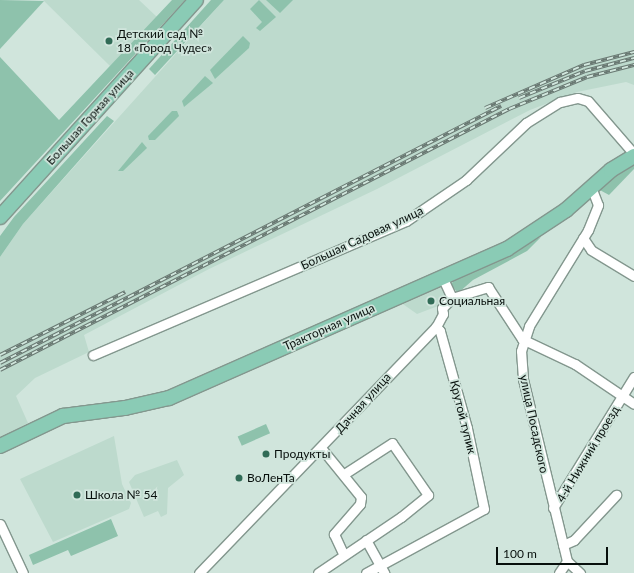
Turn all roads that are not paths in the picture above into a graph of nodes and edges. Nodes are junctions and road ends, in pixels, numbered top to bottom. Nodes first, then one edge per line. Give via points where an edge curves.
1 (196, 0) edge
2 (634, 155) edge
3 (591, 187) junction
4 (0, 217) edge
5 (583, 238) junction
6 (634, 276) edge
7 (442, 277) junction
8 (452, 298) junction
9 (436, 327) junction
10 (522, 339) junction
11 (93, 355) dead end
12 (634, 377) edge
13 (622, 396) junction
14 (634, 404) edge
15 (0, 446) edge
16 (322, 449) junction
17 (344, 474) junction
18 (616, 495) dead end
19 (553, 508) junction
20 (0, 524) edge
21 (366, 540) junction
22 (563, 545) junction
23 (343, 553) junction
24 (567, 561) junction
25 (382, 569) edge
26 (23, 573) edge
27 (199, 573) edge
28 (318, 573) edge
29 (366, 573) edge
30 (559, 573) edge
31 (580, 573) edge

1 - 4 main road, Большая Горная улица
2 - 3 main road, Тракторная улица
2 - 11 street, Большая Садовая улица via 588,101 578,98 560,102 526,123 466,180 406,220
3 - 5 street via 598,205
3 - 7 main road, Тракторная улица via 531,236
5 - 6 street via 591,250
5 - 10 street
7 - 8 street
7 - 15 main road, Тракторная улица via 169,398 125,408 63,416
8 - 9 street, Дачная улица via 442,308 443,314
8 - 10 street via 488,287
9 - 16 street, Дачная улица
9 - 25 street, Крутой тупик via 440,331 467,428 484,509
10 - 13 street via 575,364
10 - 19 street, улица Посадского via 523,378
12 - 13 street, 4-й Нижний проезд
13 - 14 street
13 - 19 street, 4-й Нижний проезд
16 - 17 street
16 - 27 street, Дачная улица
17 - 21 street via 392,443 427,491 427,498
17 - 23 street via 362,501 334,534
18 - 22 street via 574,540
19 - 22 street, улица Посадского
20 - 26 street
21 - 23 street
21 - 25 street
22 - 24 street, улица Посадского
23 - 28 street
24 - 30 street
24 - 31 street
25 - 29 street

